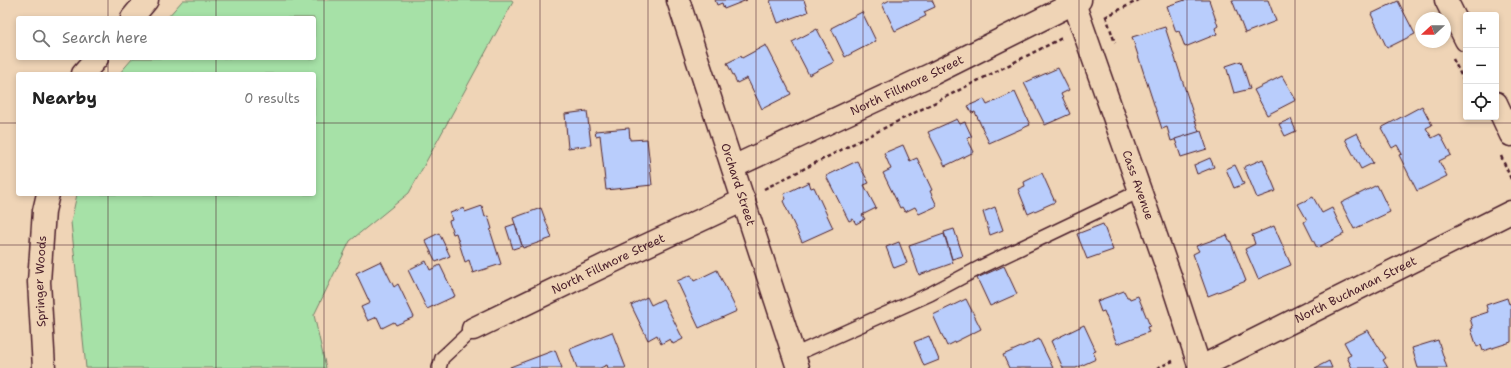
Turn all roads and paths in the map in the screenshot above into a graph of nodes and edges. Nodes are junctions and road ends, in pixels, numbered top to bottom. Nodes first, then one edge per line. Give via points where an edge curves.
1 (147, 0) edge
2 (678, 0) edge
3 (1139, 0) edge
4 (1446, 0) edge
5 (1076, 1) edge
6 (134, 16) edge
7 (1106, 16) junction
8 (1099, 20) dead end
9 (1463, 34) edge
10 (1065, 37) dead end
11 (1116, 46) dead end
12 (1450, 54) dead end
13 (95, 60) edge
14 (85, 72) edge
15 (1465, 84) edge
16 (1499, 109) edge
17 (1511, 135) edge
18 (733, 167) junction
19 (1140, 191) junction
20 (48, 196) edge
21 (766, 196) dead end
22 (744, 200) junction
23 (1511, 212) edge
24 (473, 329) joint
25 (796, 362) edge
26 (1165, 364) dead end
27 (44, 368) edge
28 (439, 368) edge
29 (1157, 368) edge
30 (1199, 368) edge

1 - 6 street
2 - 18 street, Orchard Street
3 - 7 path
4 - 9 street
5 - 18 street, North Fillmore Street via 932,74
5 - 19 street, Cass Avenue
7 - 8 path
7 - 11 path
10 - 21 path via 763,188
12 - 15 path
13 - 14 street
16 - 17 street
18 - 22 street, Orchard Street
19 - 25 lane via 981,267
19 - 30 street, Cass Avenue
20 - 27 street, Springer Woods via 44,211 39,282
22 - 24 street, North Fillmore Street
22 - 25 street, Orchard Street
23 - 30 street, North Buchanan Street
24 - 28 lane via 442,358
26 - 29 path

